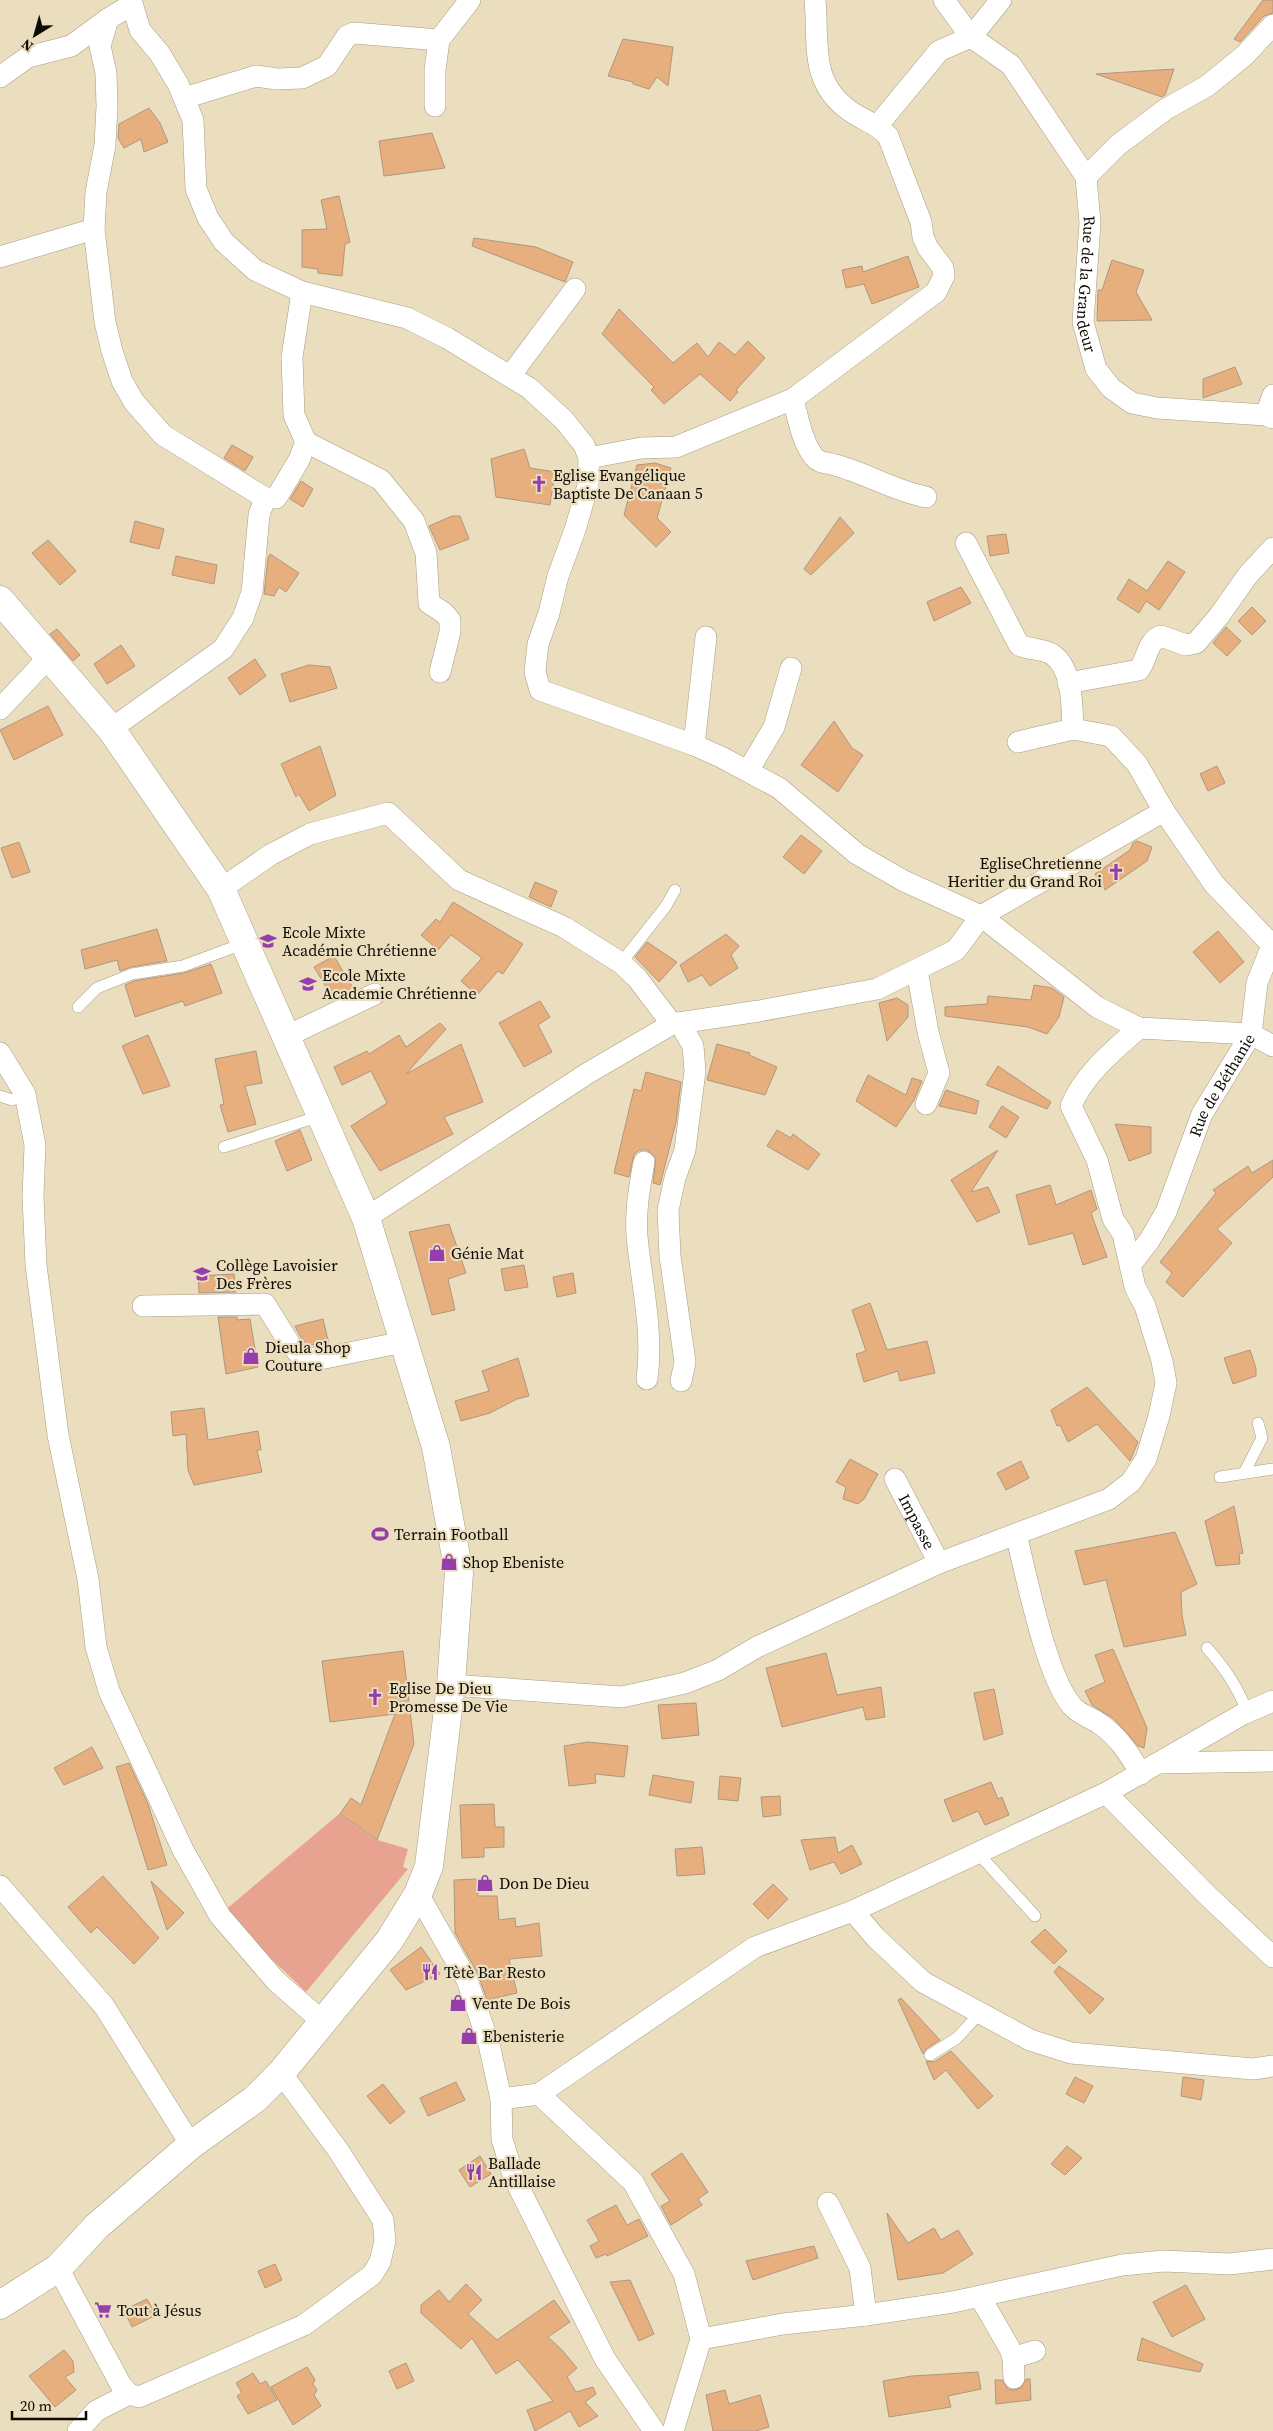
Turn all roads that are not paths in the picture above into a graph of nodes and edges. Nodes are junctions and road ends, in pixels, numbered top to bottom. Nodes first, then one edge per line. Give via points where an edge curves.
1 (470, 0) edge
2 (815, 0) edge
3 (944, 0) edge
4 (1001, 0) edge
5 (131, 3) edge
6 (108, 19) junction
7 (1273, 26) edge
8 (971, 37) junction
9 (439, 40) junction
10 (0, 77) edge
11 (184, 98) junction
12 (435, 106) dead end
13 (878, 125) junction
14 (1086, 177) junction
15 (94, 229) junction
16 (0, 257) edge
17 (575, 290) dead end
18 (302, 292) junction
19 (510, 376) junction
20 (1273, 395) edge
21 (793, 399) junction
22 (1270, 417) edge
23 (306, 442) junction
24 (589, 458) junction
25 (926, 497) dead end
26 (265, 498) junction
27 (966, 543) dead end
28 (1273, 548) edge
29 (0, 600) edge
30 (706, 637) dead end
31 (50, 657) junction
32 (791, 668) dead end
33 (440, 672) dead end
34 (1068, 683) junction
35 (0, 709) edge
36 (111, 729) junction
37 (1073, 729) junction
38 (1018, 742) dead end
39 (694, 745) junction
40 (748, 771) junction
41 (1164, 811) junction
42 (221, 889) junction
43 (675, 890) dead end
44 (981, 916) junction
45 (245, 943) junction
46 (1272, 944) edge
47 (621, 963) junction
48 (917, 970) junction
49 (375, 994) dead end
50 (78, 1007) dead end
51 (676, 1024) junction
52 (1139, 1028) junction
53 (1251, 1034) junction
54 (285, 1037) junction
55 (1273, 1046) edge
56 (0, 1052) edge
57 (26, 1094) junction
58 (0, 1096) edge
59 (926, 1104) dead end
60 (320, 1116) junction
61 (224, 1148) dead end
62 (644, 1162) dead end
63 (366, 1218) junction
64 (1131, 1264) junction
65 (144, 1306) dead end
66 (403, 1342) junction
67 (647, 1379) dead end
68 (681, 1381) dead end
69 (1258, 1423) dead end
70 (1273, 1469) edge
71 (1244, 1473) junction
72 (1220, 1477) dead end
73 (895, 1479) dead end
74 (1016, 1534) junction
75 (940, 1563) junction
76 (1207, 1648) dead end
77 (451, 1685) junction
78 (1273, 1701) edge
79 (1247, 1712) junction
80 (1273, 1761) edge
81 (1159, 1763) junction
82 (1141, 1774) junction
83 (1106, 1793) junction
84 (977, 1852) junction
85 (0, 1886) edge
86 (418, 1894) junction
87 (853, 1911) junction
88 (1035, 1916) dead end
89 (1273, 1957) edge
90 (980, 2013) junction
91 (323, 2022) junction
92 (930, 2055) dead end
93 (1273, 2066) edge
94 (281, 2073) junction
95 (539, 2094) junction
96 (501, 2099) junction
97 (191, 2146) junction
98 (828, 2203) dead end
99 (1273, 2259) edge
100 (58, 2268) junction
101 (980, 2296) junction
102 (0, 2306) edge
103 (866, 2315) junction
104 (701, 2339) junction
105 (1035, 2352) dead end
106 (129, 2394) junction
107 (78, 2431) edge
108 (654, 2431) edge
109 (674, 2431) edge

1 - 9 street
2 - 13 street via 817,59 822,80 834,98 850,112
3 - 8 street, Rue de la Grandeur
4 - 8 street
5 - 6 street
5 - 11 street via 140,30 160,54
6 - 10 street via 71,46 28,57
6 - 15 street via 100,46 106,73 107,106
7 - 14 street via 1245,55 1207,86 1166,109 1125,140
8 - 13 street via 939,51
8 - 14 street, Rue de la Grandeur via 1011,65
9 - 11 street via 354,32 347,36 328,66 302,78 256,76
9 - 12 street
11 - 18 street via 193,120 196,189 208,218 224,242 255,270
13 - 21 street via 888,136 921,222 923,236 943,268 944,276 936,292
14 - 22 street, Rue de la Grandeur via 1090,223 1083,322 1096,369 1111,388 1132,403
15 - 16 street
15 - 26 street via 112,352 122,381 134,402 163,435
17 - 19 street
18 - 19 street via 407,318
18 - 23 street via 292,357 294,415
19 - 24 street via 530,388 564,420 584,445
20 - 22 street
21 - 24 street via 676,447 640,448
21 - 25 street via 806,442 814,457 822,463 835,464 909,494
23 - 26 street via 276,498
23 - 33 street via 381,480 414,521 426,553 429,603 450,620
24 - 39 street via 588,485 538,644 535,672 540,690
26 - 36 street via 259,515 252,592 243,618 223,649
27 - 34 street via 1019,645 1054,656
28 - 34 street via 1196,643 1186,645 1161,636 1150,647 1139,670
29 - 31 street
30 - 39 street
31 - 35 street
31 - 36 street
32 - 40 street via 774,727
34 - 37 street
36 - 42 street
37 - 38 street
37 - 41 street via 1111,736 1137,764
39 - 40 street
40 - 44 street via 779,788 857,854
41 - 44 street
41 - 46 street via 1214,884
42 - 45 street
42 - 47 street via 270,855 310,834 388,813 459,880 564,927
43 - 47 lane
44 - 48 street via 956,950
44 - 52 street via 1097,1007
45 - 50 lane via 182,966 132,974 97,988
45 - 54 street
46 - 53 street, Rue de Béthanie via 1257,982
47 - 51 street
48 - 51 street via 877,989
48 - 59 street via 939,1073
49 - 54 street
51 - 63 street via 588,1072
51 - 68 street via 693,1046 695,1070 685,1150 674,1178 668,1210 670,1256 685,1362
52 - 53 street
52 - 64 street via 1077,1091 1071,1106 1097,1160
53 - 55 street
53 - 64 street, Rue de Béthanie via 1202,1114 1161,1222
54 - 60 street
56 - 57 street
57 - 58 lane via 12,1100
57 - 91 street via 35,1145 36,1265 58,1435 88,1579 96,1648 109,1691 158,1800 220,1916 276,1980
60 - 61 lane
60 - 63 street
62 - 67 street via 636,1212 650,1361
63 - 66 street
64 - 74 street via 1135,1287 1145,1306 1166,1383 1146,1459 1131,1482 1109,1499
65 - 66 street via 265,1304 302,1357 320,1359
66 - 77 street via 436,1447 457,1555 459,1573
69 - 71 lane via 1262,1438
70 - 71 lane
71 - 72 lane
73 - 75 street, Impasse
74 - 75 street
74 - 82 street via 1041,1633 1062,1689 1074,1708 1120,1740
75 - 77 street via 685,1683 622,1697
76 - 79 lane via 1227,1671
77 - 86 street via 429,1866
78 - 79 street
79 - 81 street
80 - 81 street
81 - 82 street
82 - 83 street
83 - 84 street
83 - 89 street
84 - 87 street
84 - 88 lane
85 - 97 street via 104,2006
86 - 91 street via 389,1941
86 - 96 street via 467,1980 489,2044
87 - 90 street via 876,1938 923,1982
87 - 95 street via 755,1947
90 - 92 lane via 957,2038
90 - 93 street via 1030,2040 1071,2053 1253,2069
91 - 94 street
94 - 97 street via 255,2100
94 - 106 street via 338,2150 383,2220 385,2242 380,2262 372,2275 304,2326 138,2397
95 - 96 street
95 - 104 street via 633,2182 684,2274
96 - 108 street via 502,2139 514,2178 606,2359
97 - 100 street via 98,2226
98 - 103 street via 860,2268
99 - 101 street via 1229,2264 1164,2261 1122,2265
100 - 102 street
100 - 106 street via 121,2385
101 - 103 street
101 - 105 street via 1014,2368
103 - 104 street via 782,2324
104 - 109 street
106 - 107 street via 96,2412

